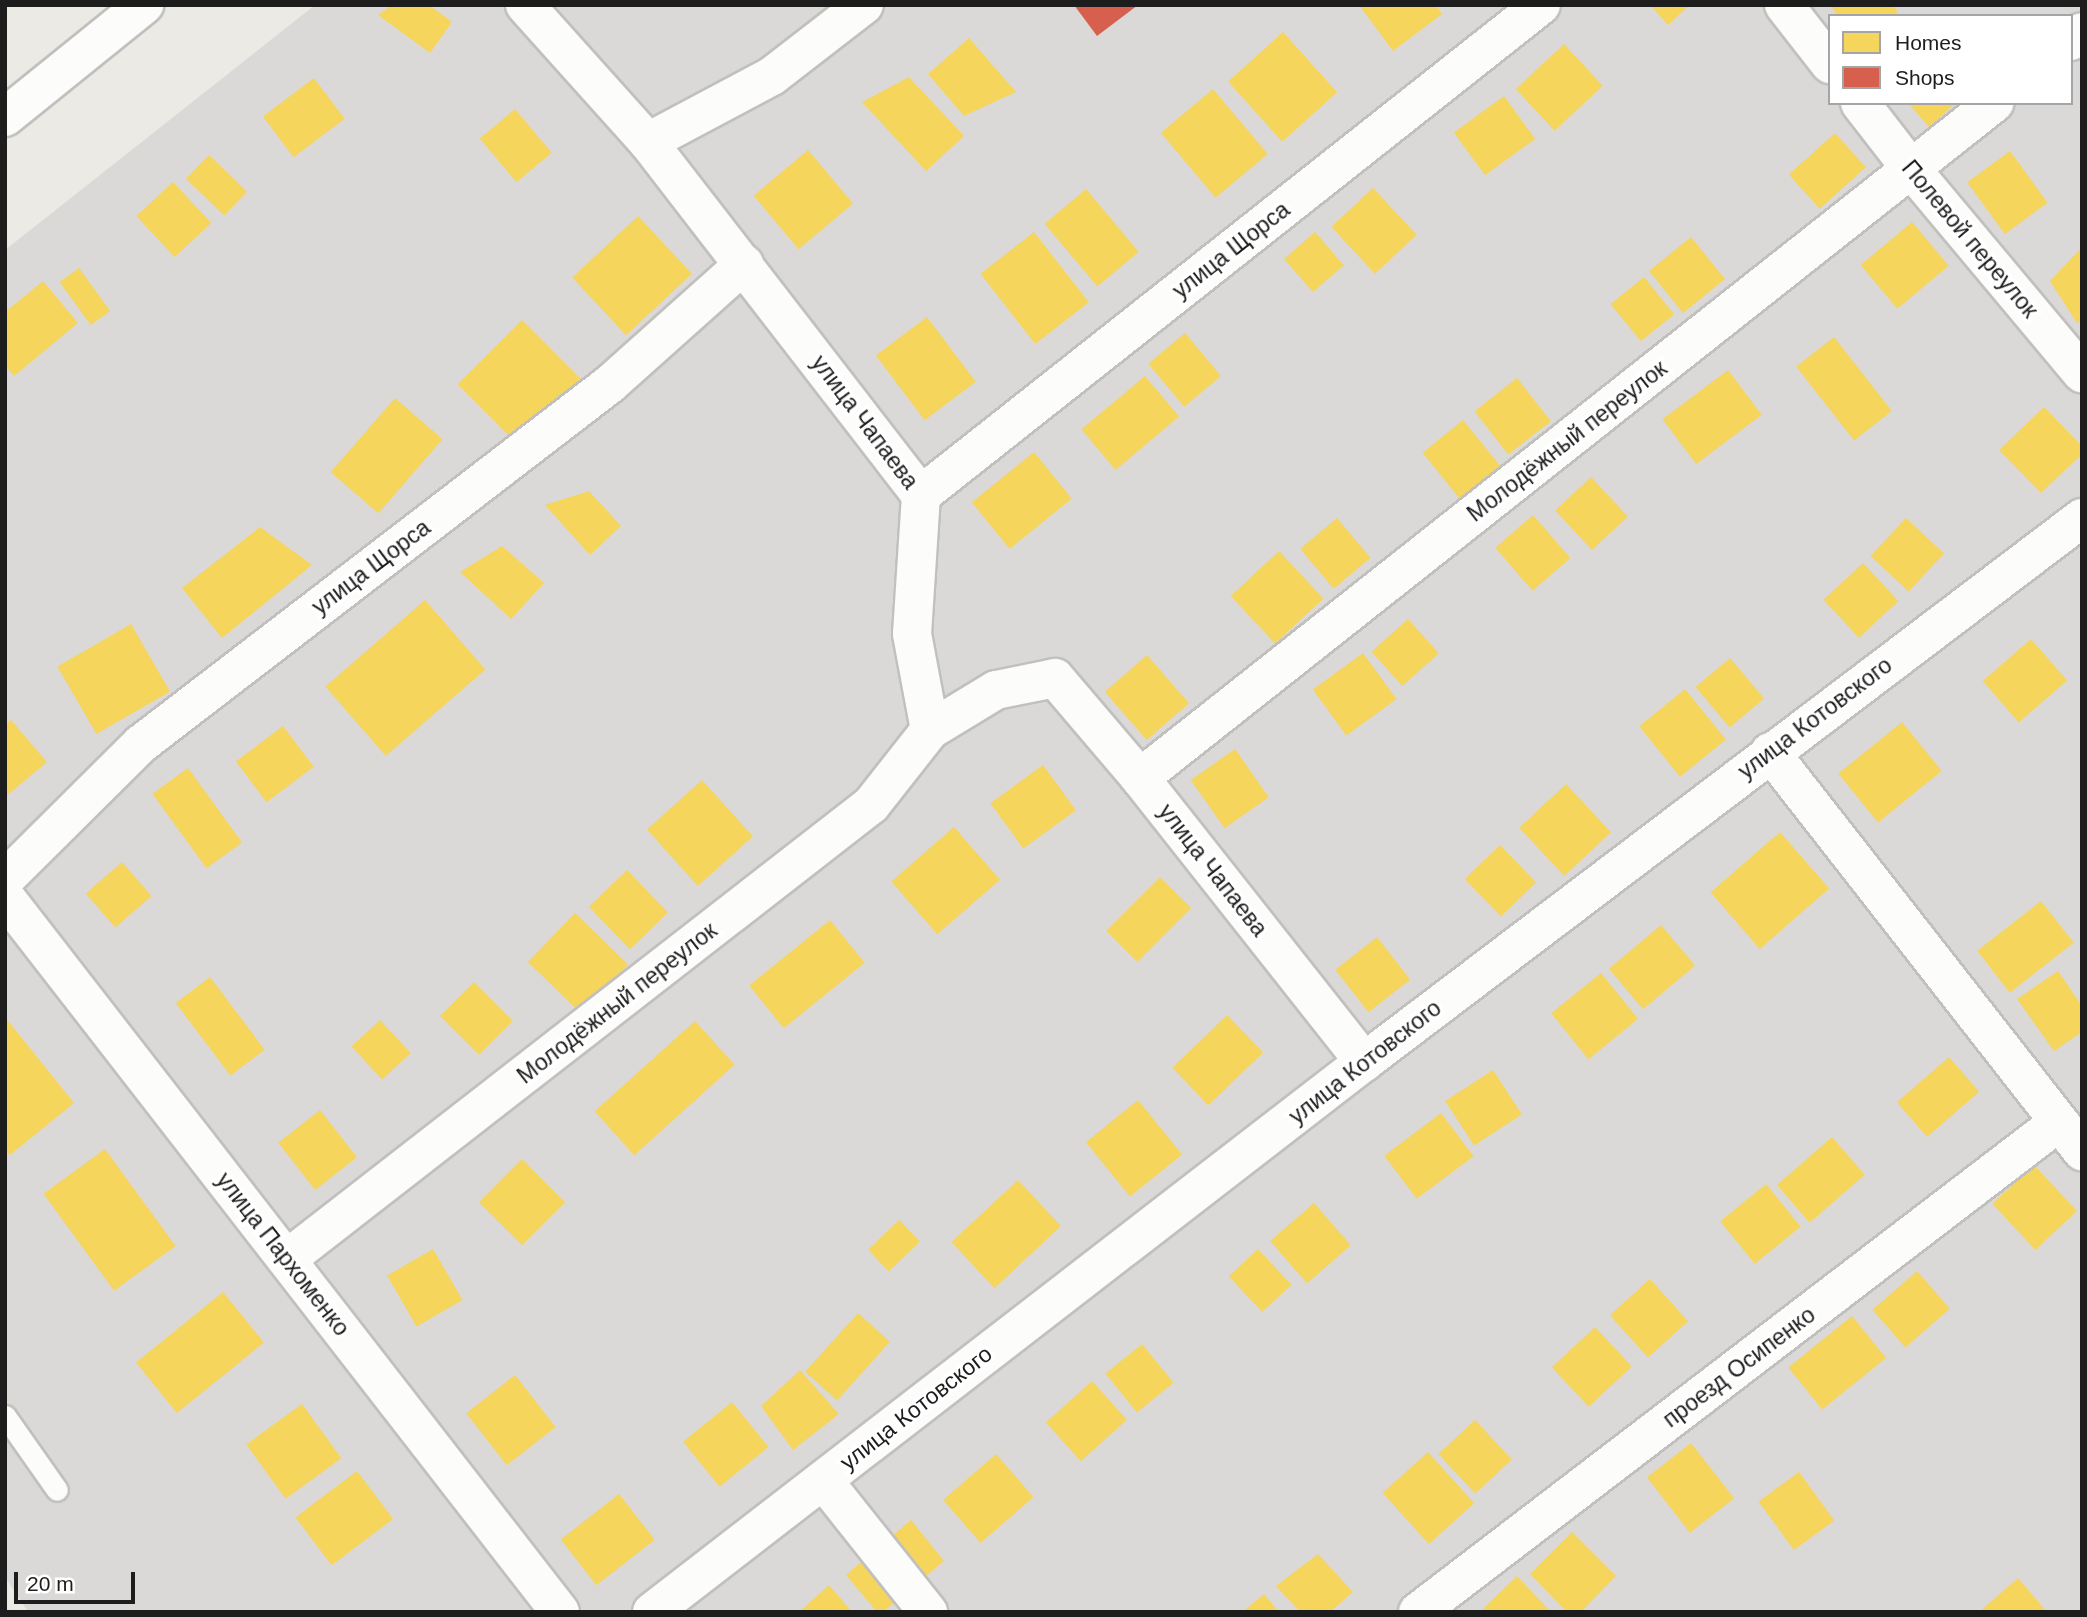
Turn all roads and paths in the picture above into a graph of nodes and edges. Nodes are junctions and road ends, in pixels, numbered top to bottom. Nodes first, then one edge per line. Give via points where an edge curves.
1 (144, 5) edge
2 (525, 5) edge
3 (864, 5) edge
4 (1541, 5) edge
5 (1784, 5) edge
6 (1828, 61) edge
7 (1862, 105) edge
8 (1992, 105) edge
9 (5, 117) edge
10 (648, 142) junction
11 (1912, 170) junction
12 (744, 264) junction
13 (2082, 373) edge
14 (921, 495) junction
15 (2082, 518) edge
16 (930, 730) junction
17 (1770, 752) junction
18 (1140, 778) junction
19 (5, 879) edge
20 (5, 897) edge
21 (1364, 1062) junction
22 (2070, 1137) edge
23 (287, 1259) junction
24 (5, 1416) edge
25 (823, 1480) junction
26 (57, 1490) dead end
27 (560, 1612) edge
28 (652, 1612) edge
29 (928, 1612) edge
30 (1418, 1612) edge

1 - 9 street
2 - 10 street, улица Чапаева
3 - 10 street via 772,76
4 - 14 street, улица Щорса
5 - 6 street
7 - 11 street, Полевой переулок
8 - 11 street, Молодёжный переулок
10 - 12 street, улица Чапаева
11 - 13 street, Полевой переулок
11 - 18 street, Молодёжный переулок
12 - 14 street, улица Чапаева
12 - 19 street, улица Щорса via 610,384 141,744
14 - 16 street, улица Чапаева via 912,634
15 - 17 street, улица Котовского
16 - 18 street, улица Чапаева via 996,690 1055,678
16 - 23 street, Молодёжный переулок via 871,805
17 - 21 street, улица Котовского
17 - 22 street
18 - 21 street, улица Чапаева
20 - 23 street, улица Пархоменко
21 - 25 street, улица Котовского
22 - 30 street, проезд Осипенко
23 - 27 street, улица Пархоменко
24 - 26 lane
25 - 28 street, улица Котовского
25 - 29 street

